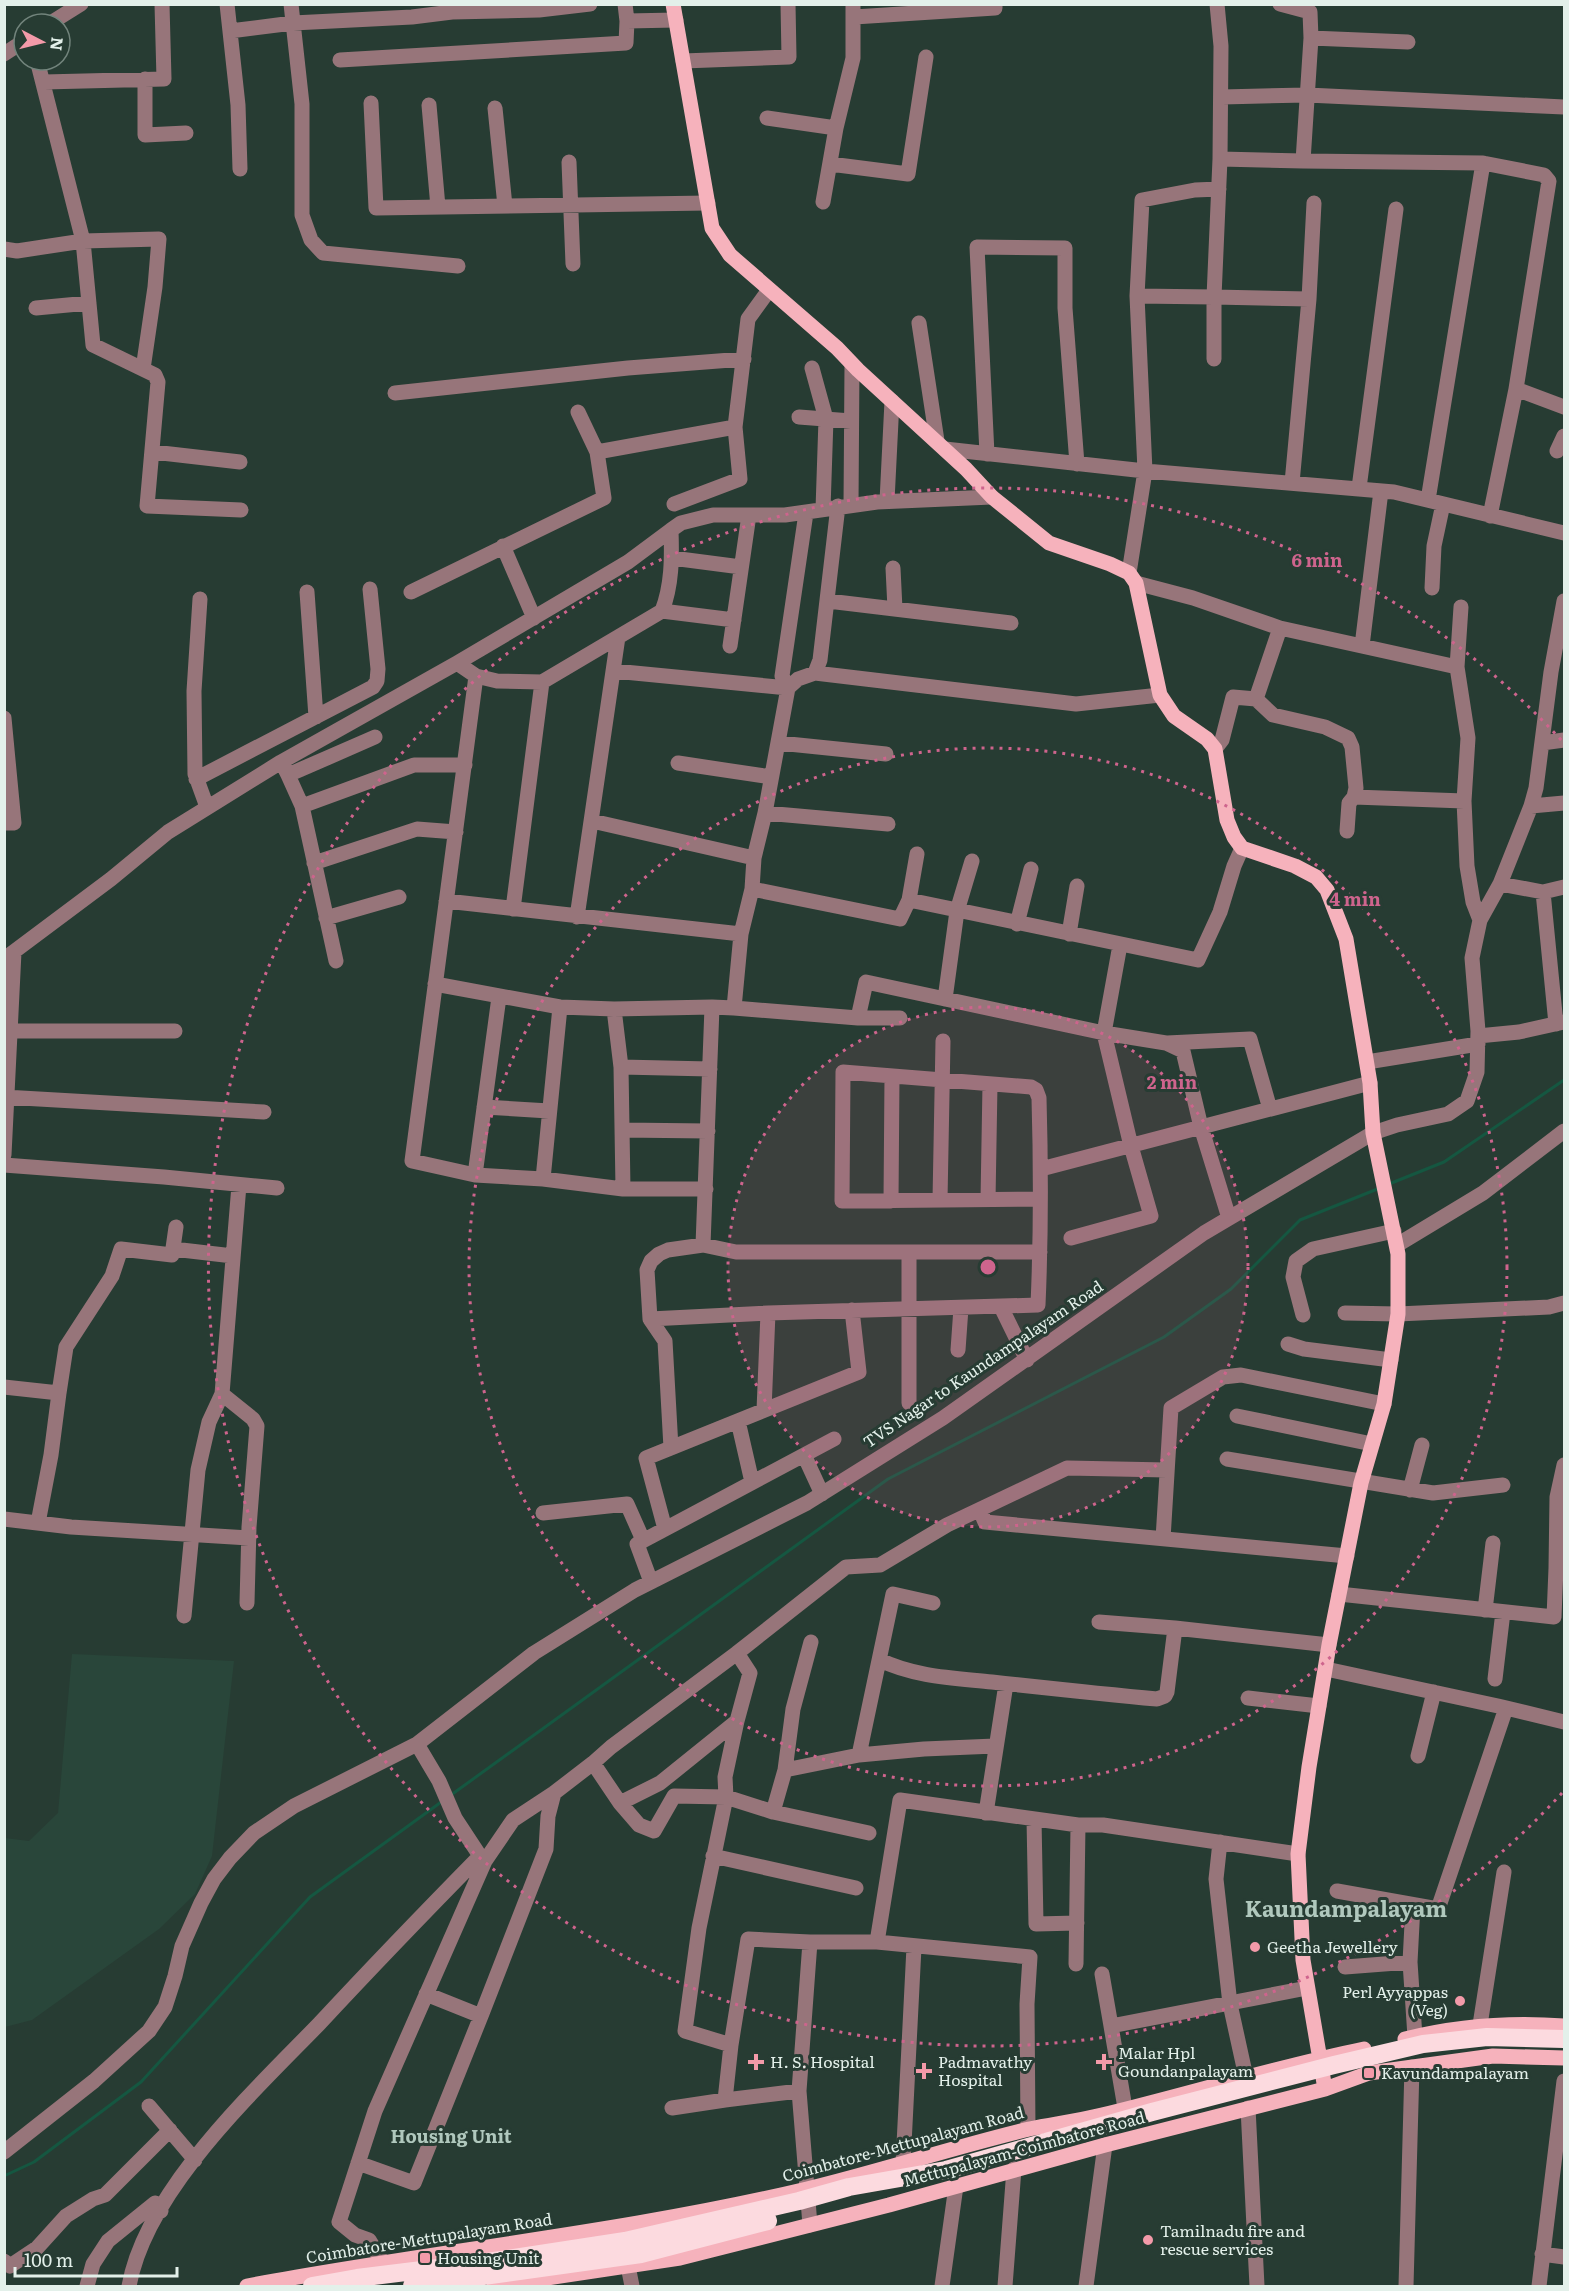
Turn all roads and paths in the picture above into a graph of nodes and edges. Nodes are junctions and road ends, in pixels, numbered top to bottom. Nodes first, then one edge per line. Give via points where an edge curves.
1 (162, 4) edge
2 (227, 4) edge
3 (291, 4) edge
4 (590, 4) edge
5 (625, 4) edge
6 (788, 4) edge
7 (995, 4) edge
8 (1217, 4) edge
9 (1280, 4) edge
10 (854, 11) edge
11 (675, 12) edge
12 (627, 21) junction
13 (293, 23) junction
14 (230, 31) junction
15 (1311, 38) junction
16 (1408, 42) dead end
17 (926, 57) dead end
18 (340, 60) dead end
19 (684, 61) junction
20 (41, 72) edge
21 (145, 79) junction
22 (44, 82) junction
23 (1307, 95) junction
24 (1222, 97) junction
25 (371, 103) dead end
26 (429, 105) dead end
27 (1564, 107) edge
28 (495, 108) dead end
29 (767, 118) dead end
30 (836, 128) junction
31 (186, 133) dead end
32 (1221, 159) junction
33 (1303, 161) junction
34 (569, 162) dead end
35 (1483, 163) junction
36 (830, 164) junction
37 (240, 170) dead end
38 (1219, 189) junction
39 (823, 202) dead end
40 (708, 203) junction
41 (1314, 203) dead end
42 (569, 205) junction
43 (505, 206) junction
44 (438, 207) junction
45 (1396, 209) dead end
46 (84, 242) junction
47 (4, 249) edge
48 (573, 264) dead end
49 (458, 266) dead end
50 (769, 290) junction
51 (1137, 296) junction
52 (1214, 297) junction
53 (1309, 299) junction
54 (89, 303) junction
55 (36, 308) dead end
56 (919, 323) dead end
57 (744, 359) junction
58 (1214, 359) dead end
59 (852, 364) junction
60 (812, 368) dead end
61 (143, 369) junction
62 (1515, 389) junction
63 (395, 393) dead end
64 (892, 401) junction
65 (1564, 407) edge
66 (578, 412) dead end
67 (799, 417) dead end
68 (826, 419) junction
69 (851, 421) junction
70 (735, 427) junction
71 (1564, 436) edge
72 (941, 445) junction
73 (1557, 451) dead end
74 (153, 452) junction
75 (597, 452) junction
76 (987, 454) junction
77 (240, 462) dead end
78 (1077, 464) junction
79 (1145, 471) junction
80 (1292, 483) junction
81 (1359, 488) junction
82 (1382, 491) junction
83 (992, 497) junction
84 (887, 501) junction
85 (1436, 502) junction
86 (674, 504) dead end
87 (837, 507) junction
88 (241, 510) dead end
89 (806, 513) junction
90 (748, 515) junction
91 (1490, 516) junction
92 (671, 530) junction
93 (1564, 533) edge
94 (503, 546) junction
95 (672, 558) junction
96 (741, 567) junction
97 (893, 568) dead end
98 (1133, 578) junction
99 (1432, 588) dead end
100 (370, 589) dead end
101 (307, 592) dead end
102 (411, 592) dead end
103 (200, 599) dead end
104 (828, 601) junction
105 (1564, 601) edge
106 (1461, 607) dead end
107 (895, 609) junction
108 (662, 611) junction
109 (534, 618) junction
110 (734, 620) junction
111 (1011, 622) dead end
112 (1280, 628) junction
113 (618, 637) junction
114 (730, 646) dead end
115 (1362, 646) junction
116 (457, 663) junction
117 (1457, 667) junction
118 (1558, 670) edge
119 (614, 671) junction
120 (815, 673) junction
121 (476, 676) junction
122 (542, 682) junction
123 (788, 688) junction
124 (1160, 694) junction
125 (1256, 699) junction
126 (316, 717) junction
127 (4, 718) edge
128 (375, 737) dead end
129 (1564, 740) edge
130 (779, 743) junction
131 (1542, 743) junction
132 (1215, 749) junction
133 (886, 754) dead end
134 (281, 762) junction
135 (678, 763) dead end
136 (465, 765) junction
137 (288, 776) junction
138 (771, 777) junction
139 (196, 779) junction
140 (1354, 797) junction
141 (1464, 801) junction
142 (1564, 803) edge
143 (302, 806) junction
144 (1531, 806) junction
145 (207, 807) junction
146 (765, 813) junction
147 (592, 821) junction
148 (4, 823) edge
149 (888, 824) dead end
150 (1347, 831) dead end
151 (456, 832) junction
152 (1242, 848) junction
153 (917, 854) dead end
154 (754, 858) junction
155 (972, 861) dead end
156 (314, 863) junction
157 (1031, 869) dead end
158 (1500, 884) junction
159 (1077, 886) dead end
160 (1564, 887) edge
161 (752, 889) junction
162 (1544, 892) junction
163 (399, 897) dead end
164 (909, 900) junction
165 (446, 901) junction
166 (513, 909) junction
167 (957, 911) junction
168 (577, 917) junction
169 (326, 918) junction
170 (1480, 920) junction
171 (1017, 924) junction
172 (741, 934) junction
173 (1069, 934) junction
174 (1120, 945) junction
175 (9, 956) edge
176 (336, 960) dead end
177 (435, 984) junction
178 (499, 997) junction
179 (945, 999) junction
180 (560, 1007) junction
181 (711, 1007) junction
182 (734, 1008) junction
183 (614, 1009) junction
184 (858, 1018) junction
185 (900, 1018) dead end
186 (1560, 1023) edge
187 (10, 1031) junction
188 (175, 1031) dead end
189 (1104, 1033) junction
190 (1478, 1040) junction
191 (943, 1041) dead end
192 (1166, 1043) junction
193 (1367, 1062) junction
194 (621, 1067) junction
195 (710, 1069) junction
196 (892, 1076) junction
197 (942, 1080) junction
198 (1370, 1083) junction
199 (990, 1084) junction
200 (6, 1097) edge
201 (484, 1107) junction
202 (1270, 1109) junction
203 (549, 1111) junction
204 (264, 1112) dead end
205 (1201, 1127) junction
206 (622, 1130) junction
207 (708, 1131) junction
208 (1564, 1131) edge
209 (1373, 1132) junction
210 (1131, 1146) junction
211 (4, 1155) edge
212 (4, 1165) edge
213 (1041, 1169) junction
214 (475, 1175) junction
215 (543, 1179) junction
216 (239, 1185) junction
217 (277, 1188) dead end
218 (623, 1189) junction
219 (706, 1189) junction
220 (1040, 1199) junction
221 (940, 1200) junction
222 (988, 1200) junction
223 (891, 1201) junction
224 (1229, 1218) junction
225 (176, 1227) dead end
226 (1394, 1231) junction
227 (1071, 1238) dead end
228 (703, 1245) junction
229 (173, 1249) junction
230 (909, 1252) junction
231 (1040, 1252) junction
232 (233, 1256) junction
233 (1564, 1303) edge
234 (1001, 1307) junction
235 (961, 1308) junction
236 (910, 1309) junction
237 (852, 1310) junction
238 (768, 1313) junction
239 (1345, 1313) dead end
240 (1398, 1314) junction
241 (1303, 1315) dead end
242 (650, 1318) junction
243 (1288, 1344) dead end
244 (958, 1350) dead end
245 (1027, 1360) junction
246 (1391, 1360) junction
247 (4, 1387) edge
248 (59, 1393) junction
249 (222, 1394) junction
250 (909, 1403) dead end
251 (1384, 1404) junction
252 (764, 1410) junction
253 (1237, 1416) dead end
254 (738, 1421) junction
255 (834, 1439) dead end
256 (1372, 1444) junction
257 (1422, 1445) dead end
258 (671, 1448) junction
259 (804, 1455) junction
260 (1227, 1459) dead end
261 (1564, 1465) edge
262 (1167, 1470) junction
263 (752, 1482) junction
264 (1361, 1483) junction
265 (1503, 1485) dead end
266 (1410, 1490) junction
267 (822, 1494) junction
268 (980, 1510) junction
269 (543, 1513) dead end
270 (4, 1519) edge
271 (38, 1523) junction
272 (665, 1529) junction
273 (190, 1535) junction
274 (249, 1538) junction
275 (1163, 1539) junction
276 (643, 1540) junction
277 (1493, 1543) dead end
278 (1347, 1556) junction
279 (1560, 1569) edge
280 (651, 1582) junction
281 (1339, 1594) junction
282 (247, 1602) dead end
283 (933, 1603) dead end
284 (1485, 1610) junction
285 (1503, 1612) junction
286 (184, 1616) dead end
287 (1099, 1622) dead end
288 (1175, 1628) junction
289 (811, 1642) dead end
290 (1329, 1645) junction
291 (737, 1653) junction
292 (880, 1660) junction
293 (1326, 1669) junction
294 (1495, 1679) dead end
295 (1006, 1684) junction
296 (1434, 1692) junction
297 (1248, 1698) dead end
298 (1319, 1706) junction
299 (1506, 1708) junction
300 (737, 1721) junction
301 (1564, 1722) edge
302 (417, 1744) junction
303 (995, 1746) junction
304 (859, 1755) junction
305 (1418, 1756) dead end
306 (593, 1763) junction
307 (785, 1770) junction
308 (554, 1793) junction
309 (726, 1797) junction
310 (620, 1803) junction
311 (773, 1812) junction
312 (986, 1813) junction
313 (1034, 1819) junction
314 (1078, 1825) junction
315 (869, 1833) dead end
316 (1220, 1842) junction
317 (1298, 1854) junction
318 (713, 1856) junction
319 (482, 1859) junction
320 (1504, 1872) dead end
321 (856, 1888) dead end
322 (1337, 1891) dead end
323 (1413, 1905) junction
324 (1077, 1923) junction
325 (810, 1942) junction
326 (877, 1942) junction
327 (914, 1947) junction
328 (1410, 1962) junction
329 (1076, 1964) dead end
330 (1345, 1967) dead end
331 (1102, 1974) dead end
332 (1307, 1988) junction
333 (426, 1994) junction
334 (1230, 2004) junction
335 (481, 2016) junction
336 (1480, 2025) junction
337 (1111, 2026) junction
338 (1564, 2026) edge
339 (1414, 2037) junction
340 (1564, 2039) edge
341 (731, 2045) junction
342 (1564, 2051) edge
343 (1320, 2058) junction
344 (1564, 2058) edge
345 (1412, 2067) junction
346 (1246, 2077) junction
347 (1564, 2080) edge
348 (1325, 2089) junction
349 (799, 2091) junction
350 (725, 2100) junction
351 (150, 2106) dead end
352 (672, 2108) dead end
353 (1125, 2108) junction
354 (1248, 2108) junction
355 (1028, 2129) junction
356 (170, 2130) junction
357 (1105, 2145) junction
358 (4, 2152) edge
359 (195, 2160) junction
360 (358, 2163) junction
361 (903, 2164) junction
362 (1014, 2169) junction
363 (956, 2186) junction
364 (806, 2189) junction
365 (161, 2211) junction
366 (810, 2225) junction
367 (1542, 2254) junction
368 (1564, 2257) edge
369 (4, 2261) edge
370 (383, 2263) junction
371 (628, 2266) junction
372 (87, 2286) edge
373 (129, 2286) edge
374 (247, 2286) edge
375 (312, 2286) edge
376 (412, 2286) edge
377 (494, 2286) edge
378 (632, 2286) edge
379 (942, 2286) edge
380 (1005, 2286) edge
381 (1086, 2286) edge
382 (1257, 2286) edge
383 (1406, 2286) edge
384 (1539, 2286) edge

1 - 21 street via 164,79
2 - 14 street
3 - 13 street
4 - 13 street
5 - 12 street
6 - 19 street via 789,57
7 - 10 street via 995,8
8 - 24 street
9 - 15 street via 1310,12
10 - 30 street via 853,58
11 - 12 street
11 - 19 main road
12 - 18 street via 626,43
13 - 14 street
13 - 49 street via 302,104 302,215 311,240 323,253
14 - 37 street
15 - 16 street
15 - 23 street
17 - 36 street via 908,174
19 - 40 main road
20 - 22 street
21 - 22 street
21 - 31 street via 145,135
22 - 46 street
23 - 24 street
23 - 27 street
23 - 33 street
24 - 32 street
25 - 44 street via 376,208
26 - 44 street
28 - 43 street
29 - 30 street
30 - 36 street
32 - 33 street
32 - 38 street
33 - 35 street
34 - 42 street
35 - 62 street via 1544,175 1549,181
35 - 85 street
36 - 39 street
38 - 51 street via 1142,200
38 - 52 street
40 - 42 street
40 - 50 main road via 712,228 730,255
41 - 53 street
42 - 43 street
42 - 48 street
43 - 44 street
45 - 81 street
46 - 47 street via 17,251
46 - 54 street
46 - 61 street via 159,240
50 - 57 street via 748,319
50 - 59 main road
51 - 52 street
51 - 79 street
52 - 53 street
52 - 58 street
53 - 80 street
54 - 55 street
54 - 61 street via 93,345
56 - 72 street
57 - 63 street
57 - 70 street
59 - 64 main road
59 - 69 street
60 - 68 street
61 - 74 street via 155,375 158,382
62 - 65 street
62 - 91 street
64 - 72 main road
64 - 84 street
66 - 75 street
67 - 68 street
68 - 69 street
68 - 87 street
69 - 87 street
70 - 75 street
70 - 86 street via 740,479
71 - 73 street
72 - 76 street
72 - 83 main road
74 - 77 street
74 - 88 street via 147,506
75 - 94 street via 604,498
76 - 78 street
76 - 78 street via 977,247 1065,248 1065,308
78 - 79 street
79 - 80 street
79 - 98 street
80 - 81 street
81 - 82 street
82 - 85 street
82 - 115 street
83 - 84 street
83 - 98 main road via 1049,543 1110,564
84 - 87 street
85 - 91 street
85 - 99 street
87 - 89 street
87 - 104 street
89 - 90 street
89 - 123 street via 782,676
90 - 92 street via 697,518
90 - 96 street
91 - 93 street
92 - 95 street
92 - 109 street via 628,562
94 - 102 street
94 - 109 street
95 - 96 street
95 - 108 street
96 - 110 street
97 - 107 street
98 - 112 street
98 - 124 main road
100 - 126 street via 377,681 366,691
101 - 126 street
103 - 139 street
104 - 107 street
104 - 120 street
105 - 118 street, TVS Nagar to Kaundampalayam Road
106 - 117 street
107 - 111 street
108 - 110 street
108 - 113 street
109 - 116 street
110 - 114 street
112 - 115 street
112 - 125 street
113 - 119 street
113 - 122 street
115 - 117 street
116 - 121 street
116 - 134 street
117 - 141 street via 1468,738
118 - 131 street, TVS Nagar to Kaundampalayam Road
119 - 123 street
119 - 147 street
120 - 123 street via 798,679
120 - 124 street via 1076,704
121 - 122 street via 497,681
121 - 136 street
122 - 166 street
123 - 130 street
124 - 132 main road via 1173,716
125 - 132 street via 1233,697 1222,740
125 - 140 street via 1273,715 1325,727 1348,738 1352,747
126 - 139 street
127 - 148 street via 14,823
128 - 137 street
129 - 131 street
130 - 133 street
130 - 138 street
131 - 144 street, TVS Nagar to Kaundampalayam Road
132 - 152 main road via 1227,820
134 - 137 street
134 - 145 street
135 - 138 street
136 - 143 street via 414,765
136 - 151 street
137 - 143 street
138 - 146 street
139 - 145 street
140 - 141 street
140 - 150 street via 1349,803
141 - 170 street via 1467,866
142 - 144 street
143 - 156 street
144 - 158 street, TVS Nagar to Kaundampalayam Road
145 - 175 street via 168,832
146 - 149 street
146 - 154 street
147 - 154 street
147 - 168 street
151 - 156 street via 417,829
151 - 165 street
152 - 174 street via 1198,960
152 - 193 main road via 1305,871 1327,890 1346,939
153 - 164 street
154 - 161 street
155 - 167 street
156 - 169 street
157 - 171 street
158 - 162 street
158 - 170 street, TVS Nagar to Kaundampalayam Road
159 - 173 street
160 - 162 street
161 - 164 street via 900,919
161 - 172 street
162 - 186 street
163 - 169 street
164 - 167 street
165 - 166 street
165 - 177 street
166 - 168 street
167 - 171 street
167 - 179 street
168 - 172 street
169 - 176 street
170 - 190 street, TVS Nagar to Kaundampalayam Road via 1472,958
171 - 173 street
172 - 182 street
173 - 174 street
174 - 189 street
175 - 187 street
177 - 178 street
177 - 214 street via 412,1161
178 - 180 street
178 - 201 street
179 - 184 street via 866,982
179 - 189 street
180 - 183 street
180 - 203 street
181 - 182 street
181 - 183 street
181 - 195 street
182 - 184 street
183 - 194 street
184 - 185 street
186 - 190 street
187 - 188 street
187 - 200 street
189 - 192 street
189 - 210 street
190 - 193 street
190 - 209 street, TVS Nagar to Kaundampalayam Road via 1478,1072 1467,1101 1448,1114
191 - 197 street
192 - 202 street via 1250,1039
192 - 205 street via 1182,1051
193 - 198 main road
194 - 195 street
194 - 206 street
195 - 207 street
196 - 197 street
196 - 223 street
196 - 223 street via 843,1072 842,1201
197 - 199 street
197 - 221 street
198 - 202 street
198 - 209 main road
199 - 213 street via 1036,1090
199 - 222 street
200 - 204 street
200 - 211 street
201 - 203 street
201 - 214 street
202 - 205 street
203 - 215 street
205 - 210 street
205 - 224 street
206 - 207 street
206 - 218 street
207 - 219 street
208 - 226 street via 1483,1193
209 - 224 street, TVS Nagar to Kaundampalayam Road
209 - 226 main road
210 - 213 street
210 - 227 street via 1151,1216
212 - 216 street
213 - 220 street
214 - 215 street
215 - 218 street
216 - 217 street
216 - 232 street
218 - 219 street
219 - 228 street
220 - 222 street
220 - 231 street
221 - 222 street
221 - 223 street
224 - 245 street, TVS Nagar to Kaundampalayam Road
225 - 229 street
226 - 240 main road
226 - 241 street via 1313,1249 1296,1262 1293,1277
228 - 230 street via 736,1252
228 - 242 street via 668,1250 651,1261 647,1270
229 - 232 street
229 - 248 street via 172,1254 121,1249 112,1276 66,1347
230 - 231 street
230 - 236 street
231 - 234 street via 1038,1305
232 - 249 street
233 - 240 street
234 - 235 street
234 - 245 street
235 - 236 street
235 - 244 street
236 - 237 street
236 - 250 street
237 - 238 street
237 - 252 street via 859,1372
238 - 242 street
238 - 252 street
239 - 240 street
240 - 246 main road
242 - 258 street via 665,1341
243 - 246 street
245 - 267 street, TVS Nagar to Kaundampalayam Road
246 - 251 main road
247 - 248 street
248 - 271 street
249 - 273 street via 209,1422 198,1470
249 - 274 street via 257,1426
251 - 256 main road
251 - 262 street via 1241,1375 1223,1377 1171,1408
252 - 254 street
253 - 256 street
254 - 258 street
254 - 263 street
255 - 259 street
256 - 264 main road
257 - 266 street
258 - 272 street via 646,1458
259 - 263 street
259 - 267 street
260 - 264 street
261 - 279 street via 1557,1497
262 - 268 street via 1066,1468
262 - 275 street
263 - 272 street
264 - 266 street
264 - 278 main road
265 - 266 street via 1433,1493
267 - 280 street, TVS Nagar to Kaundampalayam Road
268 - 275 street via 985,1522
268 - 291 street via 880,1565 846,1567
269 - 276 street via 627,1504
270 - 271 street
271 - 273 street
272 - 276 street
273 - 274 street
273 - 286 street
274 - 282 street
275 - 278 street
276 - 280 street via 636,1544
277 - 284 street
278 - 281 main road
279 - 285 street via 1554,1617
280 - 302 street, TVS Nagar to Kaundampalayam Road via 534,1653
281 - 284 street
281 - 290 main road
283 - 292 street via 893,1594
284 - 285 street
285 - 294 street
287 - 288 street
288 - 290 street
288 - 295 street via 1167,1692 1161,1698
289 - 307 street via 793,1709
290 - 293 main road
291 - 300 street via 750,1672
291 - 306 street
292 - 295 street via 928,1675
292 - 304 street
293 - 296 street
293 - 298 main road
295 - 303 street
296 - 299 street
296 - 305 street
297 - 298 street
298 - 317 main road
299 - 301 street
299 - 323 street via 1438,1909
300 - 309 street via 725,1777
300 - 310 street via 660,1783
302 - 319 street via 455,1818
302 - 358 street, TVS Nagar to Kaundampalayam Road via 294,1806 254,1833 220,1872 201,1903 182,1946 165,2007 148,2031 94,2081
303 - 304 street
303 - 312 street
304 - 307 street
306 - 308 street
306 - 310 street
307 - 311 street
308 - 319 street via 513,1820
308 - 335 street via 546,1849
309 - 310 street via 674,1796 654,1831 639,1825
309 - 311 street
309 - 318 street
311 - 315 street
312 - 313 street
312 - 326 street via 900,1800
313 - 314 street
313 - 324 street via 1036,1924
314 - 316 street
314 - 324 street
316 - 317 street
316 - 334 street via 1216,1879
317 - 332 main road
318 - 321 street
318 - 341 street via 685,2031
319 - 333 street
319 - 359 street via 238,2108
320 - 336 street
322 - 323 street
323 - 328 street
324 - 329 street
325 - 326 street
325 - 341 street via 748,1939
325 - 349 street
326 - 327 street
327 - 355 street via 1030,1957
327 - 361 street
328 - 330 street
328 - 339 street
331 - 337 street
332 - 334 street
332 - 343 main road
333 - 335 street
333 - 360 street via 375,2111
334 - 337 street
334 - 346 street
335 - 360 street via 414,2183
336 - 338 main road, Coimbatore-Mettupalayam Road
336 - 339 main road, Coimbatore-Mettupalayam Road
337 - 353 street
339 - 343 main road, Coimbatore-Mettupalayam Road
340 - 375 highway via 1487,2037 1423,2044 1152,2112 946,2170 849,2187 625,2241
341 - 350 street
342 - 376 highway via 1496,2048 1443,2052 1347,2072 951,2180 853,2198 641,2254
343 - 346 main road, Coimbatore-Mettupalayam Road
343 - 348 main road
344 - 345 main road, Mettupalayam-Coimbatore Road via 1493,2056
345 - 348 main road, Mettupalayam-Coimbatore Road via 1369,2073
345 - 383 street
346 - 353 main road, Coimbatore-Mettupalayam Road
347 - 367 street
348 - 354 main road, Mettupalayam-Coimbatore Road
349 - 350 street
349 - 364 street
350 - 352 street
351 - 356 street
353 - 355 main road, Coimbatore-Mettupalayam Road
354 - 357 main road, Mettupalayam-Coimbatore Road
354 - 382 street
355 - 361 main road, Coimbatore-Mettupalayam Road
356 - 359 street
356 - 369 street via 105,2195 66,2216 27,2255 9,2266
357 - 362 main road, Mettupalayam-Coimbatore Road
357 - 381 street
359 - 365 street via 175,2184
360 - 370 street via 339,2222 369,2240
361 - 364 main road, Coimbatore-Mettupalayam Road
362 - 363 main road, Mettupalayam-Coimbatore Road
362 - 380 street
363 - 366 main road, Mettupalayam-Coimbatore Road
363 - 379 street
364 - 366 street
364 - 370 main road, Coimbatore-Mettupalayam Road via 628,2226
365 - 372 street via 155,2203 108,2241 93,2264
365 - 373 street via 133,2266
366 - 371 main road, Mettupalayam-Coimbatore Road via 680,2258
367 - 368 street
367 - 384 street
370 - 374 main road, Coimbatore-Mettupalayam Road
371 - 377 main road, Mettupalayam-Coimbatore Road
371 - 378 street

